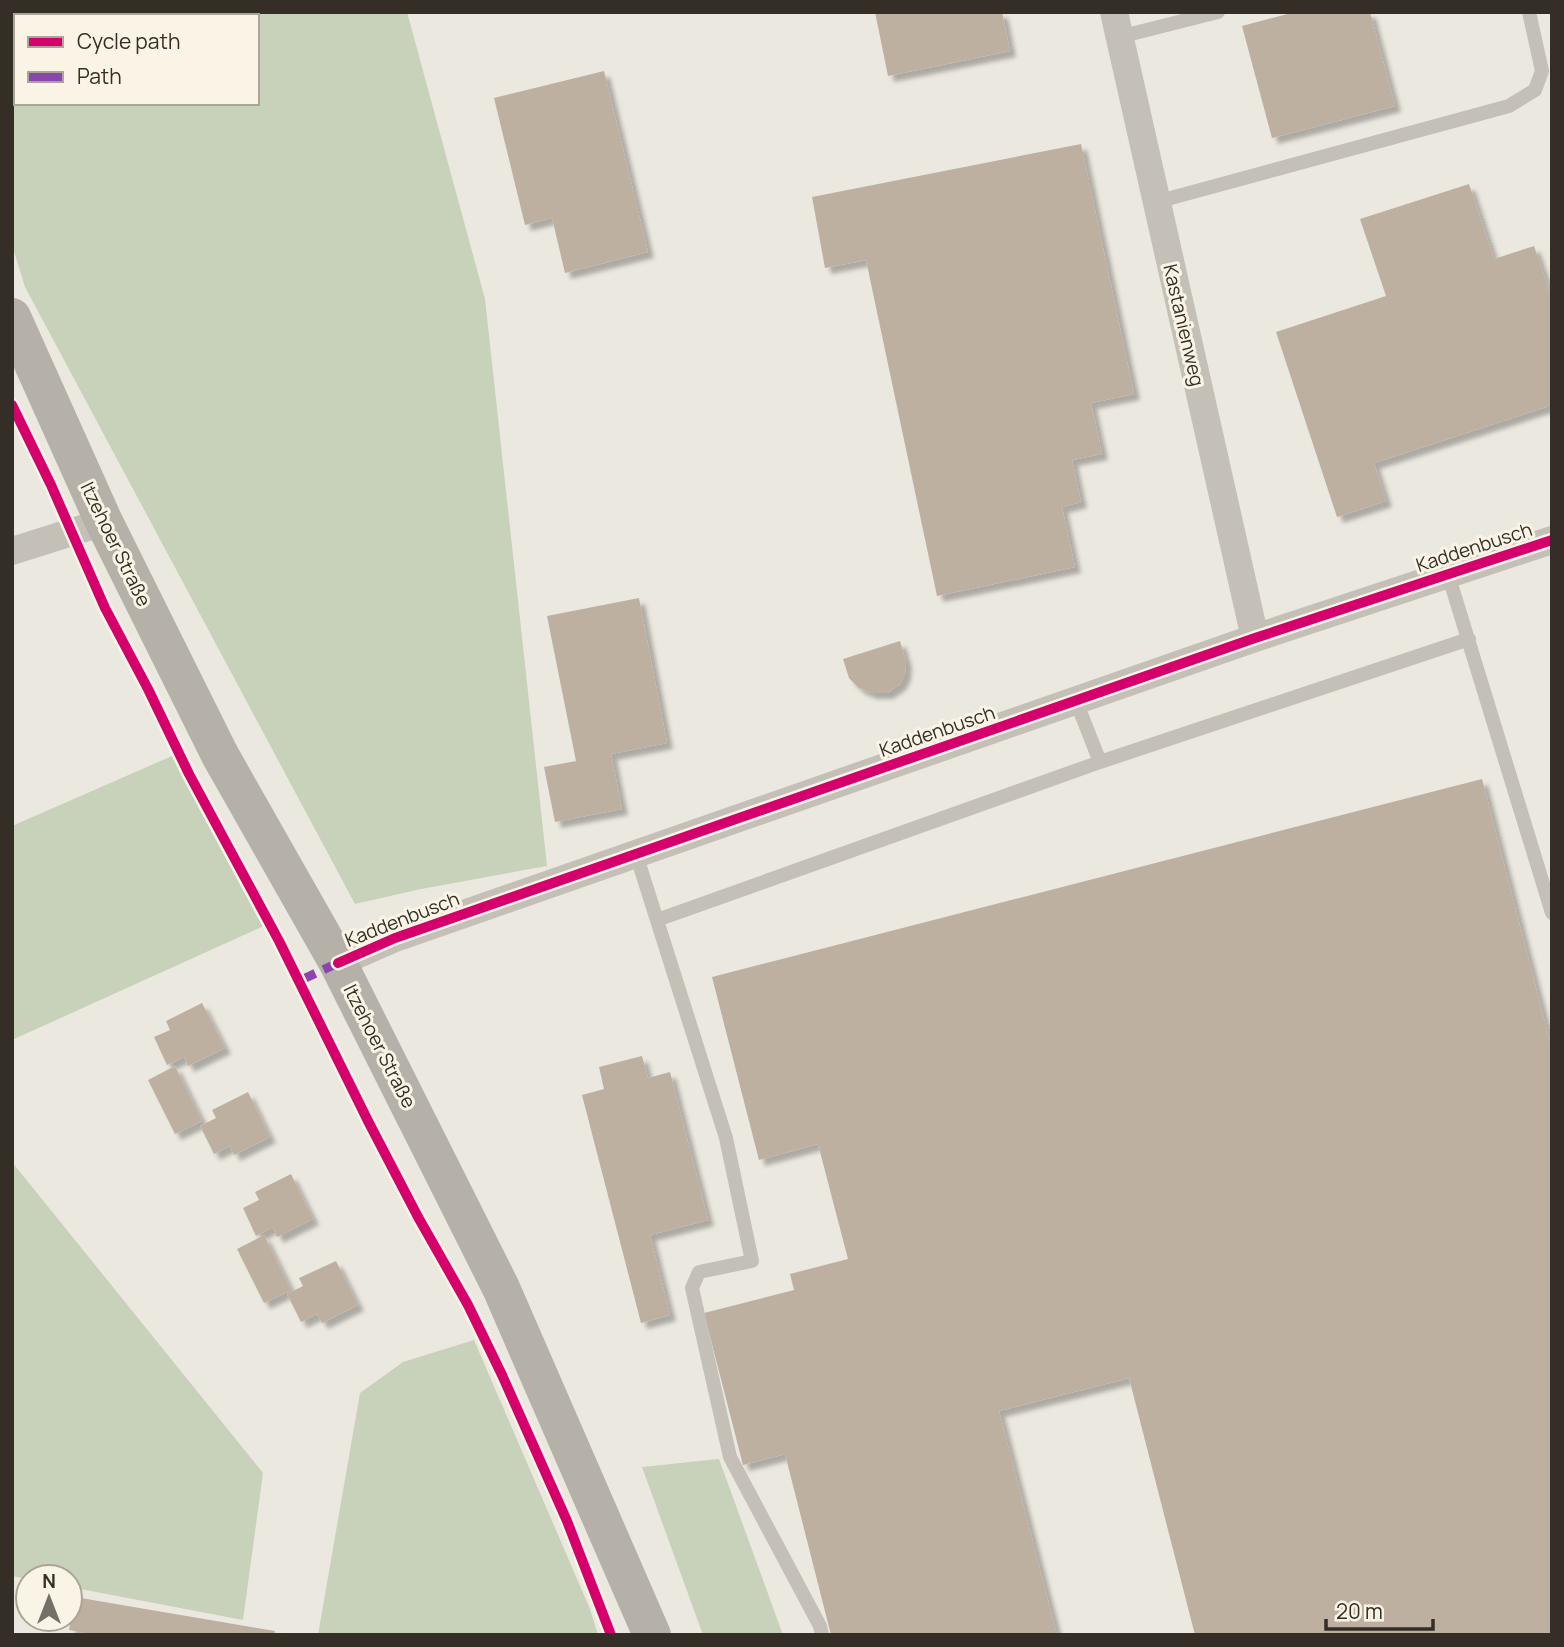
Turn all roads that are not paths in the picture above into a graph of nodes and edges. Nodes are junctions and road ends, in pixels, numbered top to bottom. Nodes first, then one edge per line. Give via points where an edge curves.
1 (1218, 12) edge
2 (1529, 12) edge
3 (1116, 24) edge
4 (1156, 202) junction
5 (12, 317) edge
6 (104, 523) junction
7 (1552, 540) edge
8 (12, 551) edge
9 (1448, 575) junction
10 (1255, 638) junction
11 (1469, 639) junction
12 (1076, 701) junction
13 (1100, 762) junction
14 (636, 854) junction
15 (1552, 913) edge
16 (657, 920) junction
17 (338, 963) junction
18 (652, 1635) edge
19 (822, 1635) edge

1 - 3 lane
2 - 4 lane via 1542,71 1535,90 1509,106
3 - 4 street, Kastanienweg
4 - 10 street, Kastanienweg
5 - 6 main road, Itzehoer Straße
6 - 8 street
6 - 17 main road, Itzehoer Straße via 220,755
7 - 9 street, Kaddenbusch
9 - 10 street, Kaddenbusch
9 - 11 lane
10 - 12 street, Kaddenbusch
11 - 13 lane
11 - 15 lane
12 - 13 lane
12 - 14 street, Kaddenbusch
13 - 16 lane
14 - 16 lane
14 - 17 street, Kaddenbusch via 395,938
16 - 19 lane via 726,1138 752,1261 699,1272 692,1288 730,1457
17 - 18 main road, Itzehoer Straße via 501,1288

